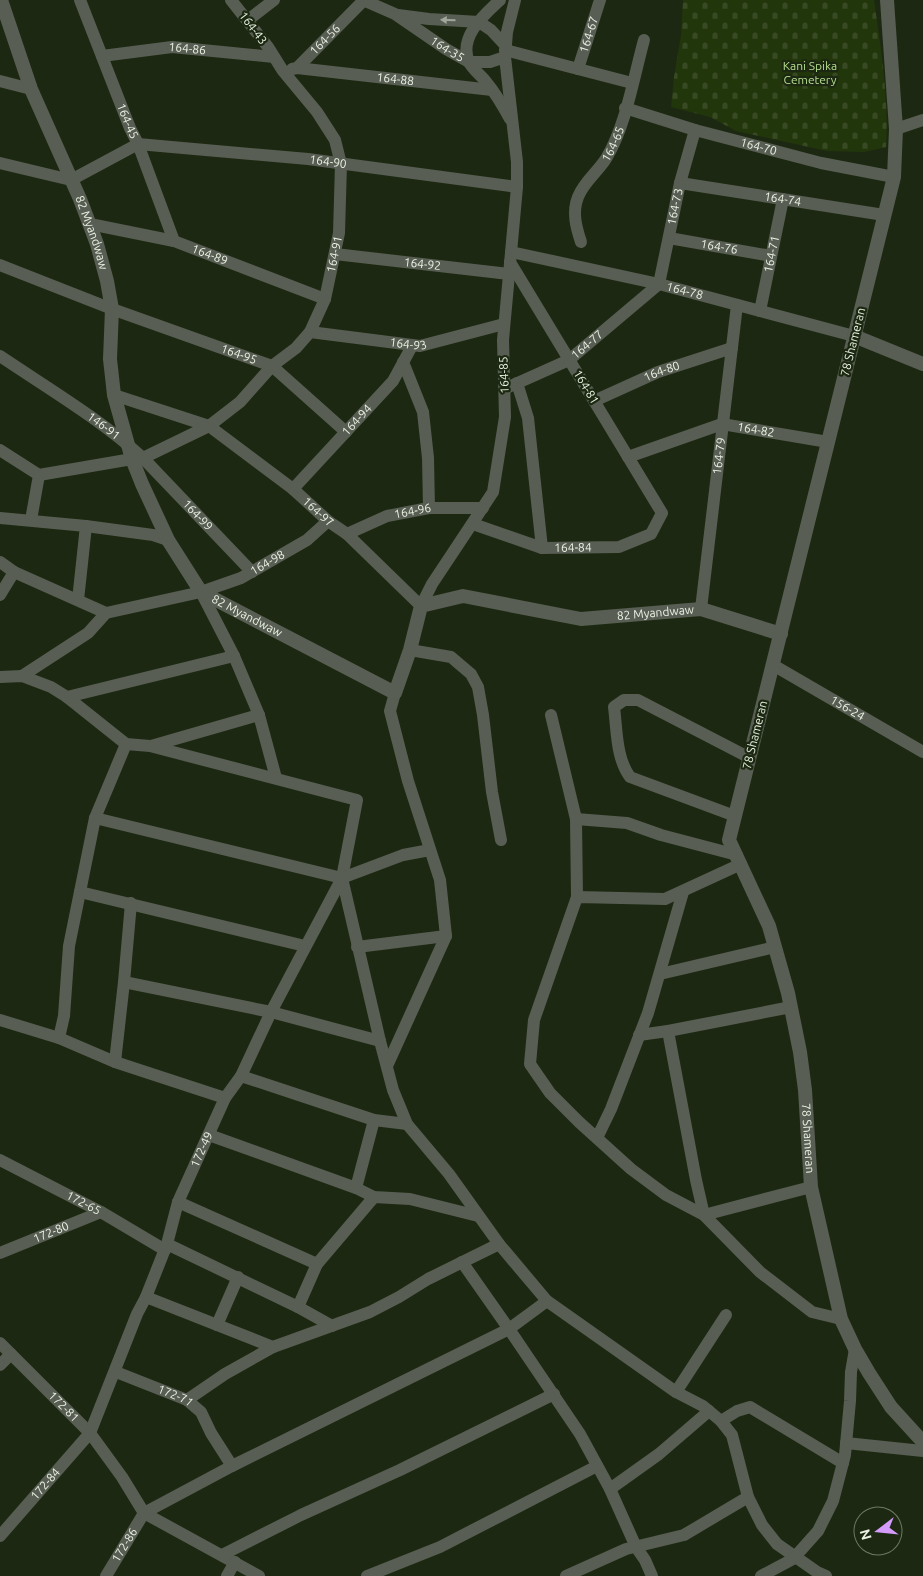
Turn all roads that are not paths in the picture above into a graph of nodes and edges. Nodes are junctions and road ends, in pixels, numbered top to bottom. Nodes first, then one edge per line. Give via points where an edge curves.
1 (2, 0) edge
2 (80, 0) edge
3 (231, 0) edge
4 (274, 0) edge
5 (364, 0) edge
6 (500, 0) edge
7 (515, 0) edge
8 (600, 0) edge
9 (887, 0) edge
10 (396, 14) junction
11 (248, 20) junction
12 (479, 22) junction
13 (644, 40) dead end
14 (505, 51) junction
15 (102, 56) junction
16 (274, 57) junction
17 (469, 62) junction
18 (297, 68) junction
19 (578, 69) junction
20 (283, 71) junction
21 (0, 81) edge
22 (632, 83) junction
23 (31, 89) junction
24 (492, 90) junction
25 (626, 108) junction
26 (923, 120) edge
27 (512, 123) junction
28 (896, 129) junction
29 (695, 130) junction
30 (138, 144) junction
31 (0, 163) edge
32 (341, 164) junction
33 (894, 177) junction
34 (71, 180) junction
35 (680, 183) junction
36 (517, 187) junction
37 (783, 199) junction
38 (884, 215) junction
39 (90, 224) junction
40 (669, 238) junction
41 (174, 242) junction
42 (581, 242) dead end
43 (335, 254) junction
44 (771, 256) junction
45 (510, 263) junction
46 (0, 264) edge
47 (659, 284) junction
48 (325, 299) junction
49 (737, 304) junction
50 (112, 309) junction
51 (760, 311) junction
52 (504, 324) junction
53 (310, 332) junction
54 (854, 336) junction
55 (412, 346) junction
56 (732, 348) junction
57 (0, 356) edge
58 (569, 360) junction
59 (403, 362) junction
60 (923, 364) edge
61 (272, 366) junction
62 (517, 383) junction
63 (504, 389) junction
64 (114, 396) junction
65 (594, 401) junction
66 (722, 424) junction
67 (209, 426) junction
68 (346, 432) junction
69 (828, 442) junction
70 (127, 443) junction
71 (0, 450) edge
72 (628, 457) junction
73 (138, 459) junction
74 (39, 475) junction
75 (293, 489) junction
76 (429, 508) junction
77 (483, 508) junction
78 (662, 513) joint
79 (0, 518) edge
80 (31, 520) junction
81 (328, 521) junction
82 (473, 524) junction
83 (86, 526) junction
84 (347, 534) junction
85 (168, 540) junction
86 (542, 548) junction
87 (0, 562) edge
88 (14, 572) junction
89 (252, 572) junction
90 (201, 592) junction
91 (0, 595) edge
92 (78, 600) junction
93 (421, 606) junction
94 (701, 609) junction
95 (106, 613) junction
96 (780, 634) junction
97 (410, 650) junction
98 (234, 656) junction
99 (773, 664) junction
100 (0, 676) edge
101 (22, 676) junction
102 (395, 693) junction
103 (67, 697) junction
104 (259, 715) junction
105 (551, 715) dead end
106 (126, 744) junction
107 (150, 746) junction
108 (923, 752) edge
109 (750, 758) junction
110 (276, 778) junction
111 (735, 816) junction
112 (96, 818) junction
113 (576, 818) junction
114 (501, 840) dead end
115 (430, 850) junction
116 (739, 860) junction
117 (342, 878) junction
118 (80, 892) junction
119 (683, 892) junction
120 (576, 897) junction
121 (131, 903) junction
122 (446, 936) junction
123 (305, 946) junction
124 (357, 947) junction
125 (775, 947) junction
126 (660, 974) junction
127 (124, 982) junction
128 (791, 1007) junction
129 (271, 1012) junction
130 (0, 1020) edge
131 (668, 1031) junction
132 (638, 1035) junction
133 (60, 1038) junction
134 (380, 1041) junction
135 (115, 1062) junction
136 (387, 1066) junction
137 (241, 1076) junction
138 (225, 1098) junction
139 (374, 1120) junction
140 (407, 1124) junction
141 (209, 1135) junction
142 (597, 1138) junction
143 (0, 1160) edge
144 (811, 1187) junction
145 (356, 1188) junction
146 (374, 1197) junction
147 (178, 1202) junction
148 (101, 1212) junction
149 (704, 1215) junction
150 (478, 1216) junction
151 (499, 1244) junction
152 (166, 1247) junction
153 (0, 1253) edge
154 (462, 1262) junction
155 (316, 1264) junction
156 (238, 1277) junction
157 (146, 1297) junction
158 (547, 1301) junction
159 (298, 1307) junction
160 (726, 1315) dead end
161 (841, 1319) junction
162 (217, 1325) junction
163 (332, 1326) junction
164 (510, 1329) junction
165 (0, 1343) edge
166 (273, 1347) junction
167 (855, 1349) junction
168 (11, 1354) junction
169 (0, 1364) edge
170 (116, 1372) junction
171 (676, 1392) junction
172 (554, 1394) junction
173 (187, 1400) junction
174 (709, 1411) junction
175 (721, 1421) junction
176 (90, 1433) junction
177 (923, 1442) edge
178 (846, 1443) junction
179 (923, 1451) edge
180 (843, 1463) junction
181 (232, 1466) junction
182 (597, 1466) junction
183 (610, 1489) junction
184 (748, 1497) junction
185 (144, 1513) junction
186 (0, 1536) edge
187 (636, 1547) junction
188 (222, 1555) junction
189 (795, 1556) junction
190 (234, 1562) junction
191 (819, 1575) edge
192 (106, 1576) edge
193 (227, 1576) edge
194 (259, 1576) edge
195 (367, 1576) edge
196 (566, 1576) edge
197 (652, 1576) edge
198 (761, 1576) edge

1 - 23 street, 82 Myandwaw
2 - 15 street, 164-45
3 - 11 street, 164-43
4 - 11 street
5 - 10 street, 164-35
5 - 18 street, 164-56
6 - 12 street
7 - 14 street, 164-85
8 - 19 street, 164-67
9 - 28 street, 78 Shameran
12 -> 10 street, 164-35
10 - 17 street, 164-35
11 - 16 street, 164-43
12 - 14 street via 491,30
12 - 17 street via 467,42
13 - 22 street, 164-65
14 - 17 street, 164-35 via 490,62
14 - 19 street
14 - 27 street, 164-85
15 - 16 street, 164-86 via 172,47
15 - 30 street, 164-45
16 - 20 street, 164-91
17 - 24 street, 164-85
18 - 20 street
18 - 24 street, 164-88
19 - 22 street
20 - 32 street, 164-91 via 335,140
21 - 23 street
22 - 25 street, 164-65
23 - 34 street, 82 Myandwaw
24 - 27 street, 164-85
25 - 29 street, 164-70
25 - 42 street, 164-65 via 607,157 578,196 575,220
26 - 28 street
27 - 36 street, 164-85
28 - 33 street, 78 Shameran
29 - 33 street, 164-70 via 821,164
29 - 35 street, 164-73
30 - 32 street, 164-90
30 - 34 street
30 - 41 street, 164-45
31 - 34 street
32 - 36 street, 164-90
32 - 43 street, 164-91 via 339,233
33 - 38 street, 78 Shameran
34 - 39 street, 82 Myandwaw
35 - 37 street, 164-74
35 - 40 street, 164-73
36 - 45 street, 164-85
37 - 38 street, 164-74
37 - 44 street, 164-71
38 - 54 street, 78 Shameran
39 - 41 street, 164-89
39 - 50 street, 82 Myandwaw
40 - 44 street, 164-76
40 - 47 street, 164-73
41 - 48 street, 164-89
43 - 45 street, 164-92
43 - 48 street, 164-91
44 - 51 street, 164-71
45 - 47 street, 164-78
45 - 52 street, 164-85
45 - 58 street, 164-81
46 - 50 street, 164-95
47 - 49 street, 164-78
47 - 58 street, 164-77
48 - 53 street, 164-91
49 - 51 street, 164-78
49 - 56 street, 164-79
50 - 61 street, 164-95
50 - 64 street, 82 Myandwaw via 110,359
51 - 54 street, 164-78
52 - 55 street, 164-93
52 - 63 street, 164-85
53 - 55 street, 164-93
53 - 61 street, 164-91 via 296,348
54 - 60 street
54 - 69 street, 78 Shameran
55 - 59 street, 164-94
56 - 65 street, 164-80 via 658,372
56 - 66 street, 164-79
57 - 70 street, 146-91
58 - 62 street, 164-77
58 - 65 street, 164-81
59 - 68 street, 164-94 via 393,381
59 - 76 street, 164-93 via 423,412
61 - 67 street, 164-91 via 240,402
61 - 68 street, 164-95
62 - 63 street, 164-77
62 - 86 street via 528,418
63 - 77 street, 164-85 via 505,417 494,492
64 - 67 street, 164-97
64 - 70 street, 82 Myandwaw
65 - 72 street, 164-81
66 - 69 street, 164-82
66 - 72 street, 164-82
66 - 94 street, 164-79
67 - 73 street
67 - 75 street, 164-97
68 - 75 street, 164-94
69 - 96 street, 78 Shameran
70 - 73 street, 82 Myandwaw
71 - 74 street
72 - 78 street, 164-81
73 - 74 street
73 - 85 street, 82 Myandwaw via 142,484
73 - 89 street, 164-99
74 - 80 street
75 - 81 street, 164-97
76 - 77 street, 164-96
76 - 84 street, 164-96 via 387,516
77 - 82 street, 164-85
78 - 86 street, 164-84 via 651,534 619,546
79 - 80 street
80 - 83 street
81 - 84 street, 164-97
81 - 89 street, 164-98 via 307,540
82 - 86 street, 164-84
82 - 93 street, 164-85
83 - 85 street
83 - 92 street
84 - 93 street, 164-97
85 - 90 street, 82 Myandwaw
87 - 88 street
88 - 91 street
88 - 92 street
89 - 90 street, 164-98
90 - 95 street, 164-98
90 - 98 street
90 - 102 street, 82 Myandwaw
92 - 95 street
93 - 94 street, 82 Myandwaw via 463,596 581,619
93 - 97 street
94 - 96 street, 82 Myandwaw
95 - 101 street via 88,633
96 - 99 street, 78 Shameran
97 - 102 street
97 - 114 street via 451,657 471,674 478,687
98 - 103 street
98 - 104 street
99 - 108 street, 156-24
99 - 109 street, 78 Shameran
100 - 101 street
101 - 103 street
102 - 115 street via 390,711
103 - 106 street
104 - 107 street
104 - 110 street
105 - 113 street
106 - 107 street
106 - 112 street
107 - 110 street
109 - 111 street, 78 Shameran
109 - 111 street via 638,700 624,700 614,707 621,760 630,777
110 - 117 street via 357,800
111 - 116 street, 78 Shameran via 729,840
112 - 117 street
112 - 118 street
113 - 116 street via 627,823
113 - 120 street
115 - 117 street via 403,855
115 - 122 street via 440,880
116 - 119 street
116 - 125 street, 78 Shameran
117 - 123 street, 172-49
117 - 124 street
118 - 121 street
118 - 133 street via 68,946
119 - 120 street via 665,899
119 - 126 street
120 - 142 street via 534,1020 530,1064 550,1093
121 - 123 street
121 - 127 street
122 - 124 street
122 - 136 street
123 - 129 street, 172-49
124 - 134 street
125 - 126 street
125 - 128 street, 78 Shameran
126 - 132 street
127 - 129 street
127 - 135 street
128 - 131 street
128 - 144 street, 78 Shameran via 805,1090
129 - 134 street
129 - 137 street, 172-49
130 - 133 street
131 - 132 street
131 - 149 street
132 - 142 street
133 - 135 street
134 - 136 street
135 - 138 street
136 - 140 street
137 - 138 street, 172-49
137 - 139 street
138 - 141 street, 172-49
139 - 140 street
139 - 145 street
140 - 150 street via 449,1174
141 - 145 street
141 - 147 street, 172-49
142 - 149 street via 666,1195
143 - 148 street, 172-65
144 - 149 street
144 - 161 street, 78 Shameran
145 - 146 street
146 - 150 street via 410,1199
146 - 155 street
147 - 152 street, 172-49
147 - 155 street
148 - 152 street, 172-65
148 - 153 street, 172-80
149 - 161 street via 760,1272 812,1312
150 - 151 street
151 - 154 street
151 - 158 street
152 - 156 street, 172-65
152 - 157 street, 172-49
154 - 163 street via 370,1312
154 - 164 street
155 - 159 street
156 - 159 street, 172-65
156 - 162 street
157 - 162 street
157 - 170 street, 172-49
158 - 164 street
158 - 171 street
159 - 163 street, 172-65
160 - 171 street
161 - 167 street, 78 Shameran
162 - 166 street
163 - 166 street
164 - 172 street
164 - 181 street
165 - 168 street, 172-81
166 - 173 street
167 - 177 street, 78 Shameran via 891,1407
167 - 178 street
168 - 169 street
168 - 176 street, 172-81
170 - 173 street, 172-71
170 - 176 street, 172-49
171 - 174 street
172 - 182 street
172 - 188 street
173 - 181 street, 172-71 via 200,1412
174 - 175 street
174 - 183 street via 659,1454
175 - 180 street via 750,1407
175 - 184 street via 732,1435
176 - 185 street, 172-81
176 - 186 street, 172-84
178 - 179 street
178 - 180 street
180 - 189 street via 833,1501 818,1532
181 - 185 street
182 - 183 street
182 - 195 street via 440,1547
183 - 187 street
184 - 187 street via 684,1535
184 - 189 street via 762,1525 777,1544
185 - 188 street
185 - 192 street, 172-86
187 - 196 street
187 - 197 street
188 - 190 street
189 - 191 street
189 - 198 street
190 - 193 street
190 - 194 street

